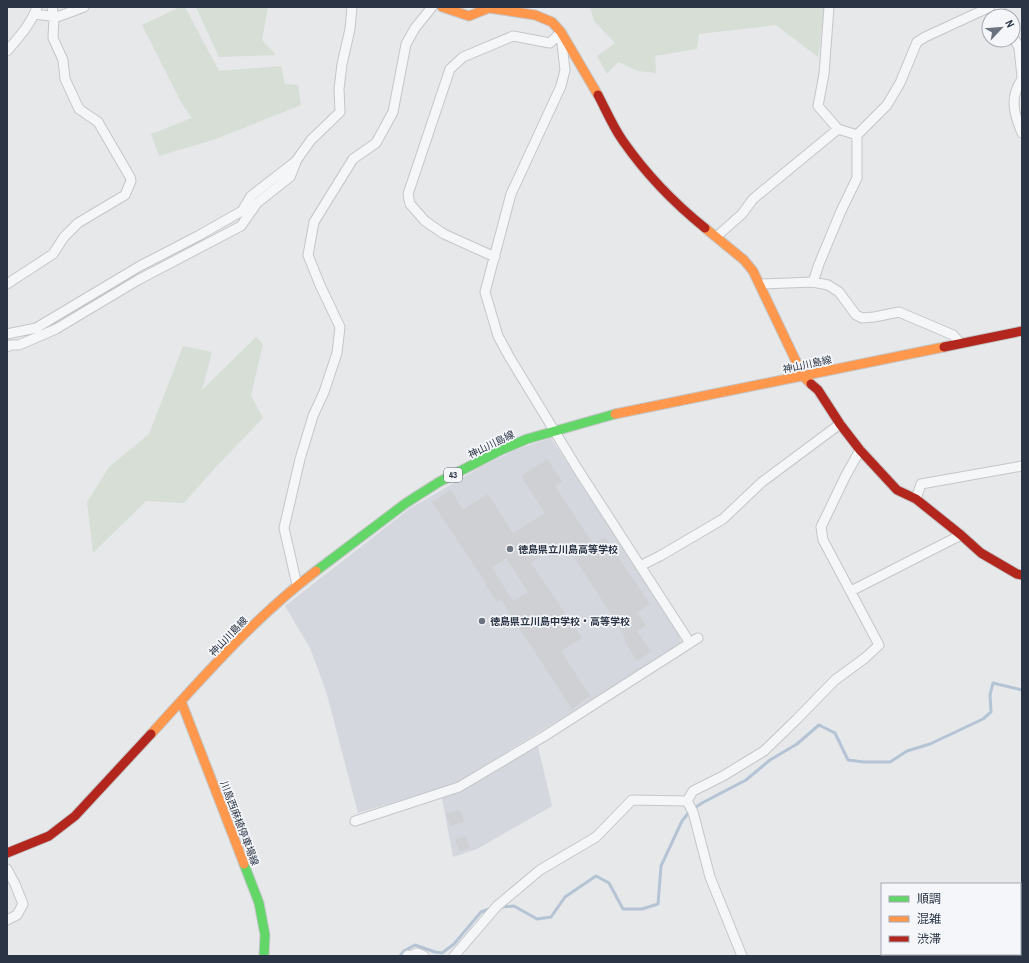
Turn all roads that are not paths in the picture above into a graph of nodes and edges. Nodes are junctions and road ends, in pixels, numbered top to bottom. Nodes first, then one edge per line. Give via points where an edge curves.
1 (52, 7) edge
2 (84, 7) edge
3 (352, 7) edge
4 (432, 7) edge
5 (442, 7) edge
6 (828, 7) edge
7 (990, 7) edge
8 (489, 8) edge
9 (36, 11) edge
10 (54, 17) junction
11 (561, 32) junction
12 (1018, 48) edge
13 (7, 51) edge
14 (1022, 78) edge
15 (1018, 106) edge
16 (838, 129) junction
17 (1022, 133) edge
18 (856, 135) junction
19 (296, 161) junction
20 (716, 237) junction
21 (495, 257) junction
22 (812, 282) junction
23 (7, 284) edge
24 (760, 284) junction
25 (1022, 331) edge
26 (7, 334) edge
27 (960, 343) junction
28 (7, 347) edge
29 (803, 376) junction
30 (840, 424) junction
31 (554, 430) junction
32 (860, 450) junction
33 (1022, 466) edge
34 (916, 500) junction
35 (961, 535) junction
36 (640, 566) junction
37 (1022, 575) edge
38 (297, 586) junction
39 (851, 591) junction
40 (698, 638) dead end
41 (690, 643) junction
42 (181, 701) junction
43 (690, 806) junction
44 (355, 821) dead end
45 (7, 853) edge
46 (7, 869) edge
47 (7, 920) edge
48 (264, 956) edge
49 (407, 956) edge
50 (424, 956) edge
51 (454, 956) edge
52 (742, 956) edge

1 - 10 street
2 - 10 street
3 - 19 street via 339,89 340,112 311,140
4 - 38 street via 414,28 406,44 393,112 386,125 376,143 353,159 314,222 308,255 340,327 337,353 313,416 284,528
5 - 8 main road via 469,16
6 - 16 street via 824,74 818,106
7 - 18 street via 917,42 900,83 887,105
8 - 11 main road via 536,14 552,22
9 - 10 street
9 - 13 street via 25,30
10 - 23 street via 53,38 63,60 65,79 79,109 98,122 131,181 125,195 78,223 64,236 53,254
11 - 20 main road via 622,140 647,173 682,209
11 - 21 street via 565,70 561,86 511,194
11 - 21 street via 550,43 513,36 463,57 450,69 408,194 410,204 425,221 444,234
12 - 14 street
14 - 15 street via 1014,98
15 - 17 street
16 - 18 street
16 - 20 street via 754,199 742,214
18 - 22 street via 857,178
19 - 26 street via 251,196 242,211 140,266 36,328
19 - 28 street via 290,177 257,203 241,226 138,280 56,329 19,345
20 - 24 main road via 744,260 754,271
21 - 31 street via 485,292 498,336
22 - 24 street
22 - 27 street via 828,285 839,292 856,315 862,318 899,312 953,335
24 - 29 main road
25 - 27 main road, 神山川島線 / 43
27 - 29 main road, 神山川島線 / 43
29 - 30 main road via 818,390
29 - 31 main road, 神山川島線 / 43 via 604,416
30 - 32 main road
30 - 36 street via 762,482 723,519
31 - 36 street
31 - 38 main road, 神山川島線 / 43 via 527,438 439,482 406,503
32 - 34 main road via 897,490
32 - 39 street via 821,527 823,540
33 - 34 street via 921,484
34 - 35 main road
35 - 37 main road via 981,554
35 - 39 street
36 - 41 street
38 - 42 main road, 神山川島線 / 43 via 266,613
39 - 43 street via 879,645 835,680 764,751 693,791
40 - 41 street
41 - 44 street via 544,737 459,787
42 - 45 main road, 神山川島線 / 43 via 75,816 49,836
42 - 48 main road, 川島西麻植停車場線 via 259,902 265,935
43 - 51 street via 632,800 596,837 540,870 495,909
43 - 52 street via 710,877
46 - 47 street via 23,904 17,915
49 - 50 street via 418,953

